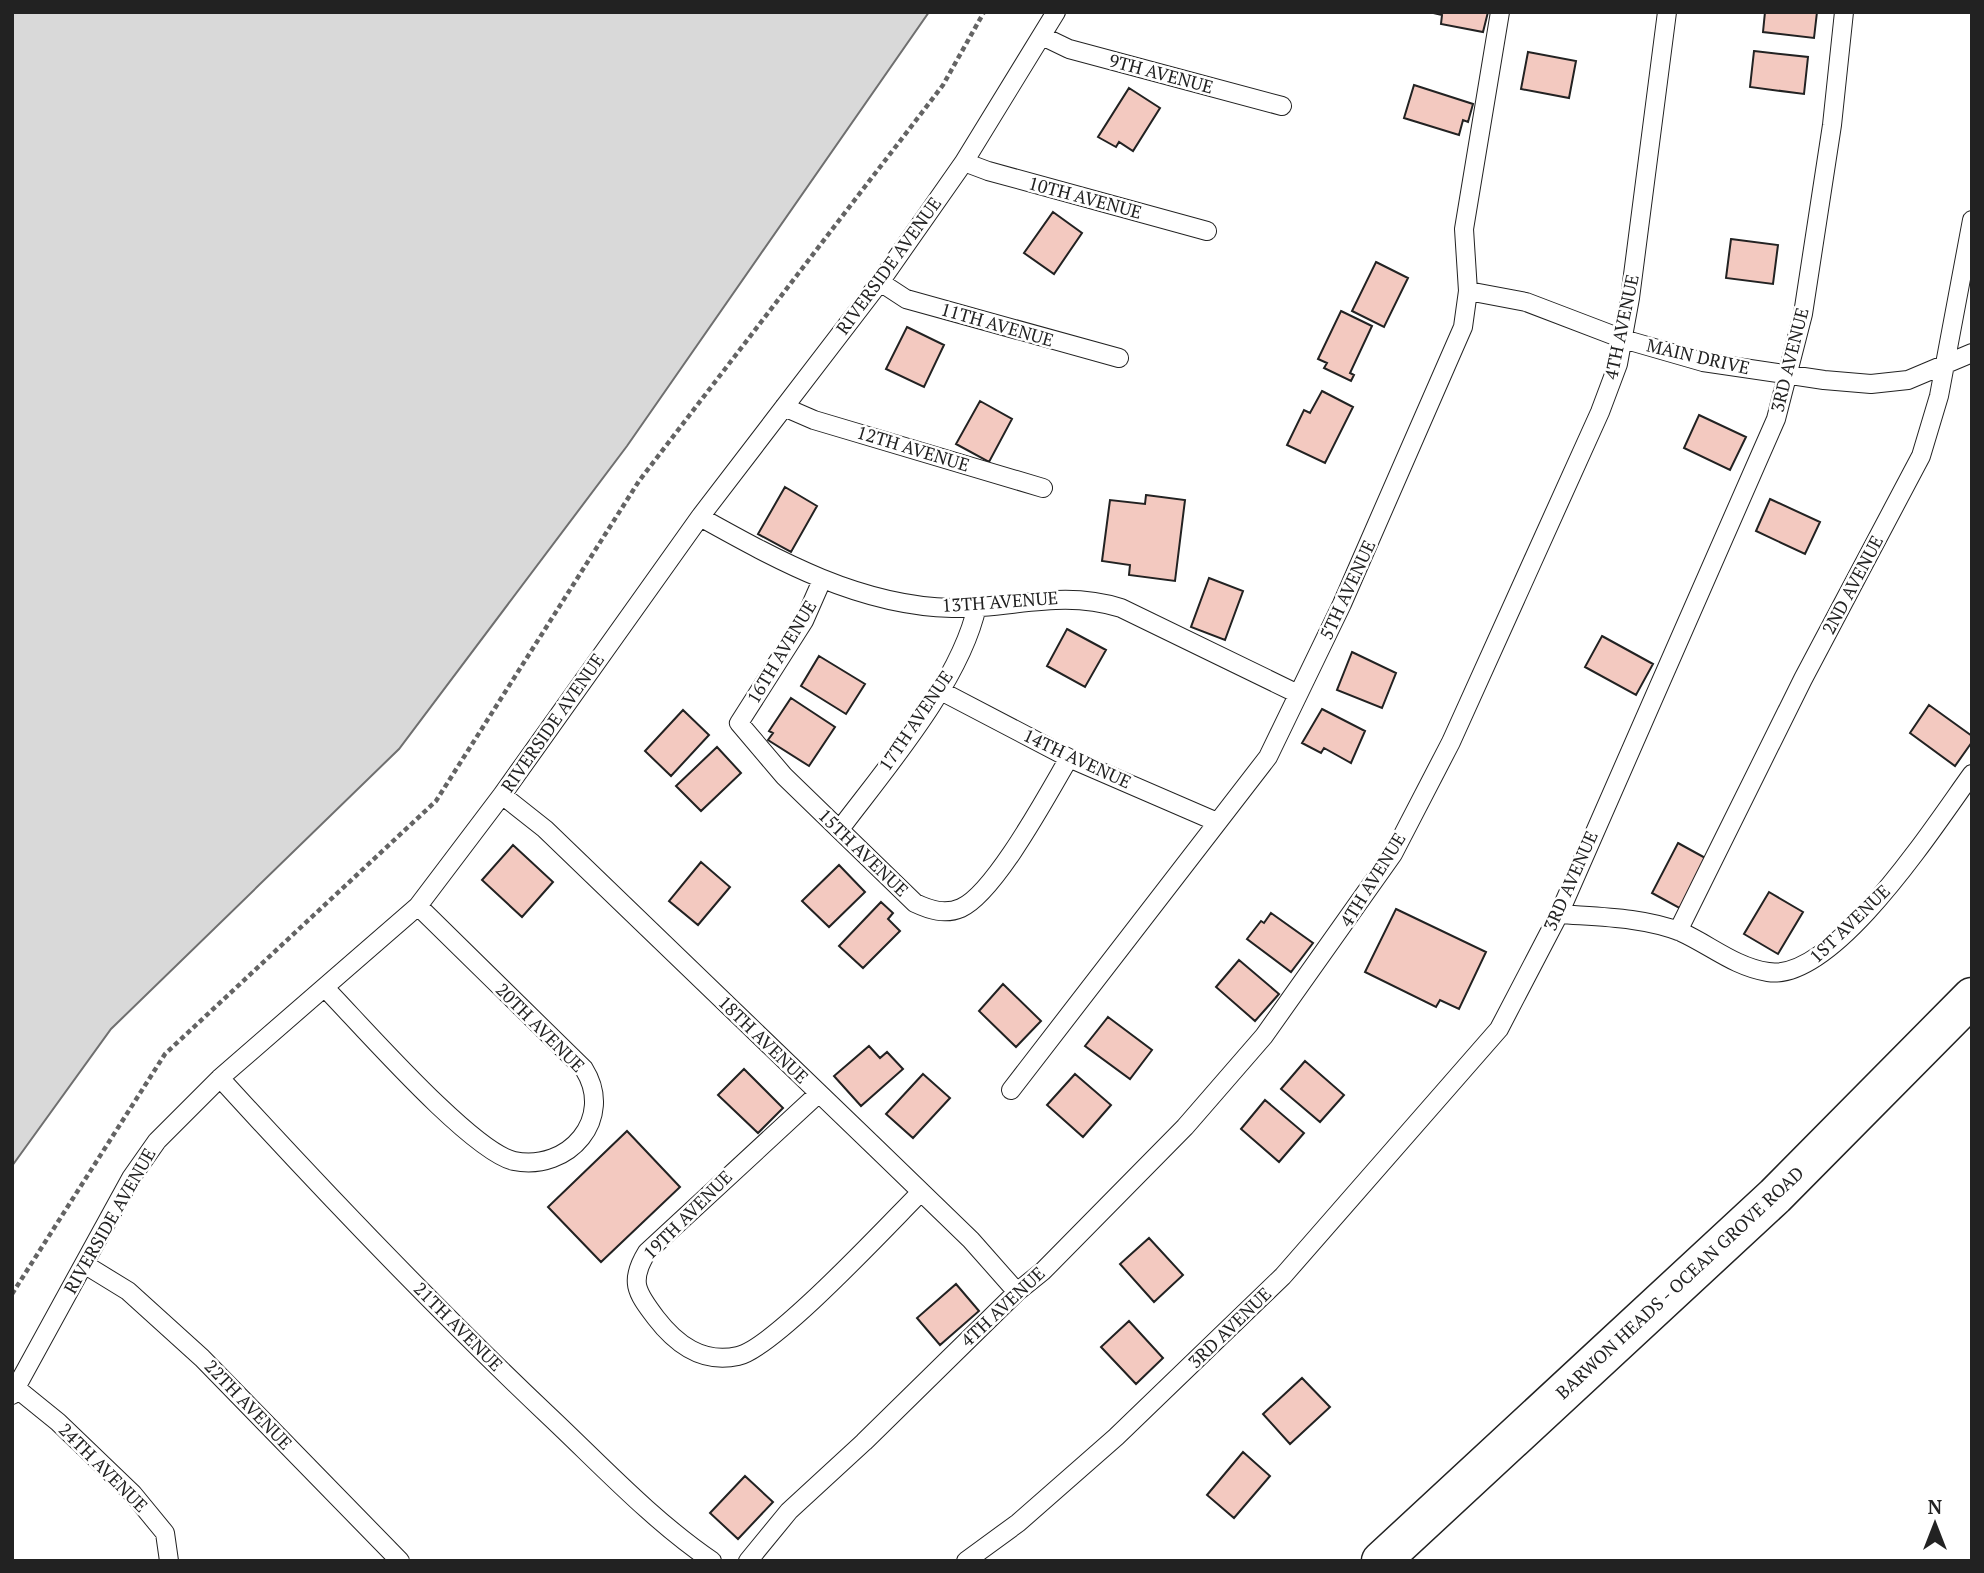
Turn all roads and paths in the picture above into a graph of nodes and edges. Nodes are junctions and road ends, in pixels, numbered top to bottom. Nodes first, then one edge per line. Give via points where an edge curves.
1 (984, 12) edge
2 (1055, 12) edge
3 (1500, 12) edge
4 (1667, 12) edge
5 (1844, 12) edge
6 (1042, 36) junction
7 (1282, 106) dead end
8 (964, 162) junction
9 (1972, 220) edge
10 (1207, 231) dead end
11 (880, 282) junction
12 (1468, 291) junction
13 (1623, 339) junction
14 (1972, 353) edge
15 (1119, 358) dead end
16 (1943, 368) junction
17 (1789, 375) junction
18 (784, 407) junction
19 (1043, 488) dead end
20 (700, 517) junction
21 (822, 580) junction
22 (977, 607) junction
23 (939, 690) junction
24 (1298, 694) junction
25 (739, 723) joint
26 (1069, 758) junction
27 (1972, 774) edge
28 (502, 795) junction
29 (1217, 822) junction
30 (840, 829) junction
31 (418, 906) junction
32 (1559, 914) junction
33 (1678, 931) junction
34 (326, 989) junction
35 (1972, 997) edge
36 (220, 1079) junction
37 (1011, 1090) dead end
38 (818, 1094) junction
39 (920, 1193) junction
40 (84, 1264) junction
41 (1017, 1292) junction
42 (12, 1294) edge
43 (14, 1391) edge
44 (169, 1561) edge
45 (400, 1561) edge
46 (712, 1561) edge
47 (748, 1561) edge
48 (966, 1561) edge
49 (1381, 1561) edge

1 - 42 path via 943,86 639,481 436,800 165,1054
2 - 6 lane, RIVERSIDE AVENUE
3 - 12 lane, 5TH AVENUE via 1464,229
4 - 13 lane, 4TH AVENUE
5 - 17 lane, 3RD AVENUE via 1832,125
6 - 7 lane, 9TH AVENUE via 1069,49
6 - 8 lane, RIVERSIDE AVENUE
8 - 10 lane, 10TH AVENUE
8 - 11 lane, RIVERSIDE AVENUE
9 - 16 lane, 2ND AVENUE
11 - 15 lane, 11TH AVENUE via 905,299
11 - 18 lane, RIVERSIDE AVENUE
12 - 13 lane, MAIN DRIVE via 1526,302
12 - 24 lane, 5TH AVENUE via 1463,327 1454,349
13 - 17 lane, MAIN DRIVE via 1703,362
13 - 41 lane, 4TH AVENUE via 1600,412 1451,742 1393,854 1264,1036 1114,1201
14 - 16 lane, MAIN DRIVE
16 - 17 lane, MAIN DRIVE via 1909,380 1871,384
16 - 33 lane, 2ND AVENUE via 1921,456
17 - 32 lane, 3RD AVENUE via 1776,419 1690,621
18 - 19 lane, 12TH AVENUE
18 - 20 lane, RIVERSIDE AVENUE
20 - 21 lane, 13TH AVENUE
20 - 28 lane, RIVERSIDE AVENUE
21 - 22 lane, 13TH AVENUE via 928,607
21 - 25 lane, 16TH AVENUE via 804,621
22 - 23 lane, 17TH AVENUE via 966,643
22 - 24 lane, 13TH AVENUE via 1043,598 1099,601
23 - 26 lane, 14TH AVENUE
23 - 30 lane, 17TH AVENUE
24 - 29 lane, 5TH AVENUE via 1268,757
25 - 30 lane, 15TH AVENUE via 784,776
26 - 29 lane, 14TH AVENUE
26 - 30 lane, 15TH AVENUE via 1017,844 978,895 963,907 932,911 915,902
27 - 33 lane, 1ST AVENUE via 1898,876 1807,966 1769,972 1723,956
28 - 31 lane, RIVERSIDE AVENUE
28 - 38 lane, 18TH AVENUE via 545,829
29 - 37 lane, 5TH AVENUE
31 - 34 lane, RIVERSIDE AVENUE
31 - 34 lane, 20TH AVENUE via 593,1083 591,1119 569,1150 535,1163 512,1161 488,1150
32 - 33 lane, 1ST AVENUE via 1633,921
32 - 48 lane, 3RD AVENUE via 1499,1029 1318,1238 1116,1437 1018,1523
34 - 36 lane, RIVERSIDE AVENUE
35 - 49 main road, BARWON HEADS - OCEAN GROVE ROAD via 1774,1196
36 - 40 lane, RIVERSIDE AVENUE via 157,1141
36 - 46 lane, 21TH AVENUE via 341,1211 495,1364 621,1485
38 - 39 lane, 18TH AVENUE
38 - 39 lane, 19TH AVENUE via 647,1252 637,1268 641,1298 670,1336 703,1355 738,1356 756,1349
39 - 41 lane, 18TH AVENUE via 971,1240
40 - 43 lane, RIVERSIDE AVENUE
40 - 45 lane, 22TH AVENUE via 128,1291 202,1358
41 - 47 lane, 4TH AVENUE via 789,1511
43 - 44 lane, 24TH AVENUE via 58,1422 133,1494 164,1533

